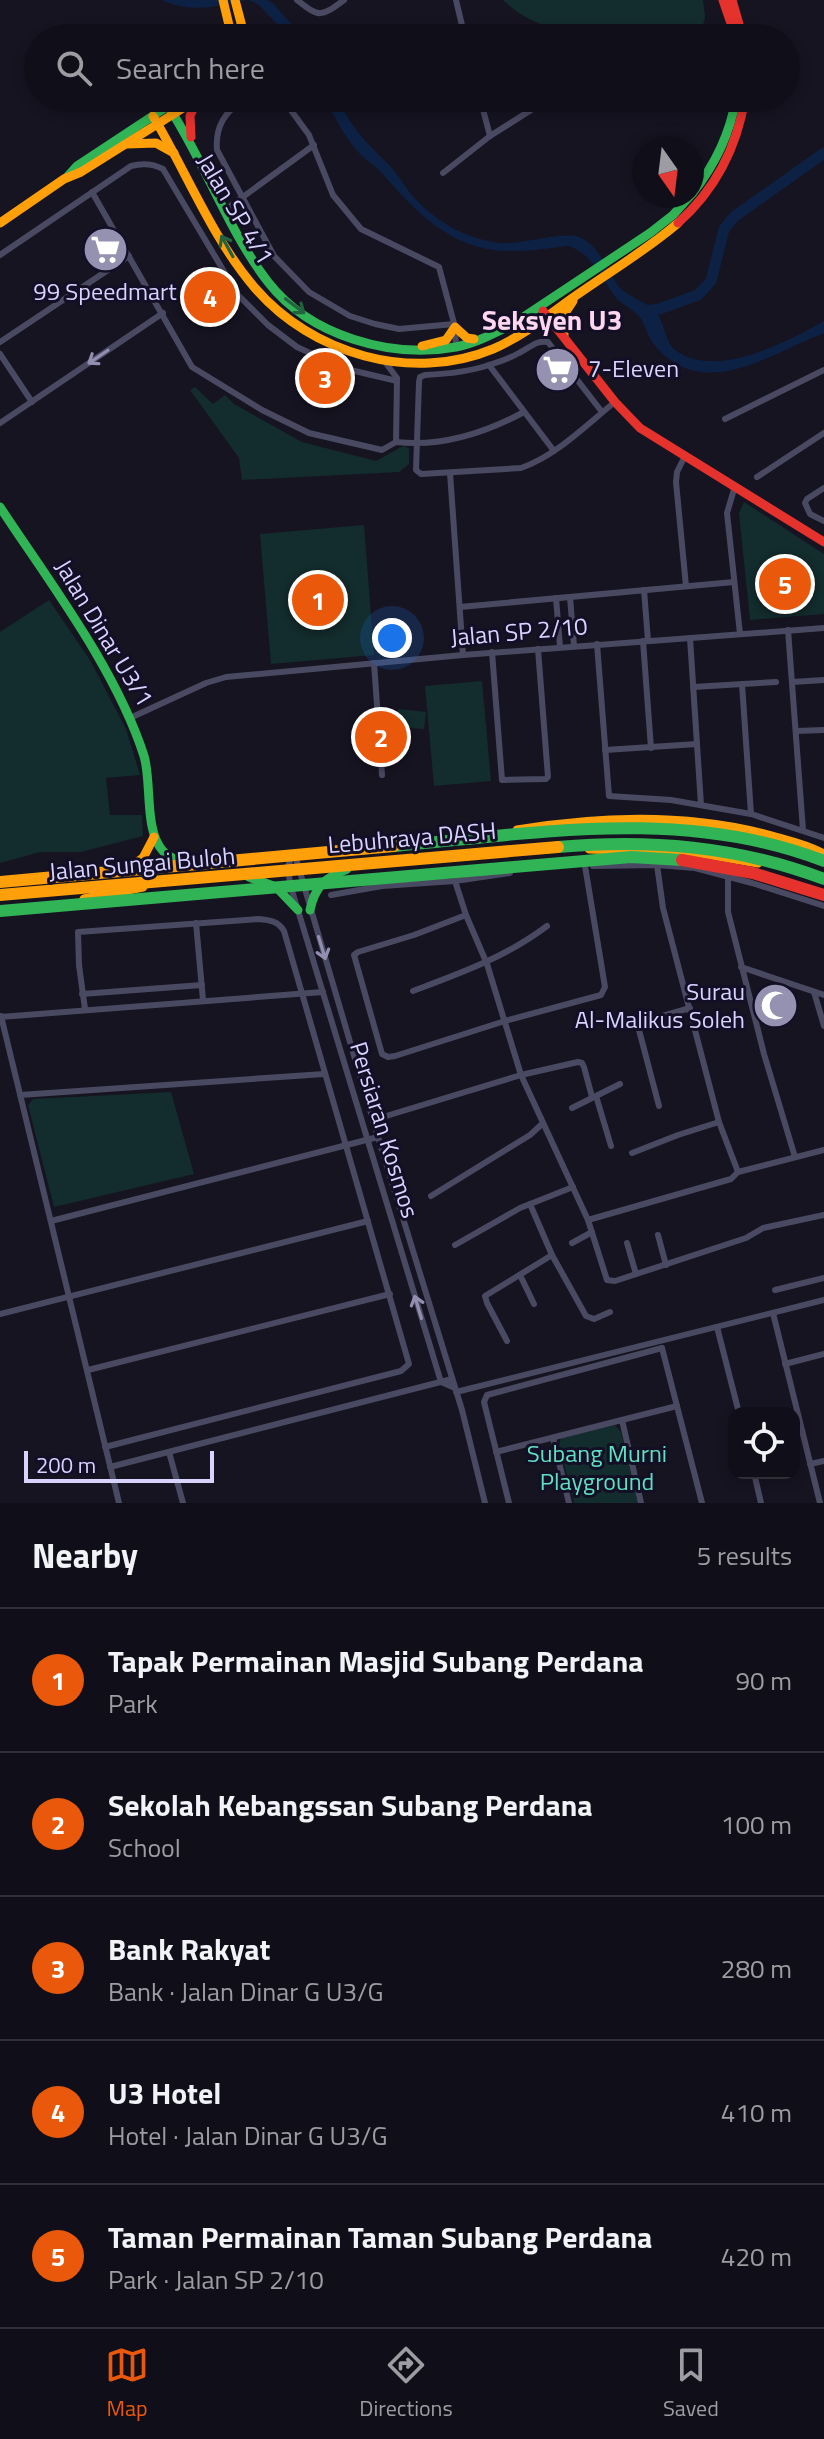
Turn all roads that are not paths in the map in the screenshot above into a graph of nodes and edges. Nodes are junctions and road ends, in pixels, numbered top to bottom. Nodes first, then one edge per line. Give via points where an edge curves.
1 (297, 0) edge
2 (344, 0) edge
3 (456, 0) edge
4 (723, 0) edge
5 (732, 0) edge
6 (462, 24) edge
7 (731, 24) edge
8 (739, 24) edge
9 (168, 112) edge
10 (172, 112) edge
11 (193, 112) edge
12 (228, 112) edge
13 (292, 112) edge
14 (484, 112) edge
15 (528, 112) edge
16 (733, 112) edge
17 (742, 112) edge
18 (156, 120) junction
19 (188, 135) junction
20 (490, 136) junction
21 (126, 144) junction
22 (314, 145) junction
23 (194, 148) junction
24 (174, 150) junction
25 (443, 173) dead end
26 (64, 179) junction
27 (704, 179) edge
28 (92, 192) junction
29 (242, 199) junction
30 (679, 208) edge
31 (225, 210) junction
32 (0, 223) edge
33 (0, 255) edge
34 (129, 256) junction
35 (617, 260) junction
36 (589, 282) junction
37 (544, 311) junction
38 (163, 313) junction
39 (455, 326) junction
40 (530, 328) junction
41 (566, 339) junction
42 (479, 340) junction
43 (0, 342) edge
44 (456, 347) junction
45 (403, 350) junction
46 (0, 354) edge
47 (379, 359) junction
48 (431, 363) junction
49 (489, 365) junction
50 (824, 370) edge
51 (397, 380) junction
52 (32, 402) junction
53 (615, 402) junction
54 (524, 412) junction
55 (602, 412) junction
56 (725, 419) dead end
57 (0, 423) edge
58 (824, 433) edge
59 (396, 442) junction
60 (416, 444) junction
61 (554, 451) junction
62 (685, 456) junction
63 (446, 473) junction
64 (757, 477) dead end
65 (735, 486) junction
66 (824, 488) edge
67 (0, 507) edge
68 (824, 521) edge
69 (824, 542) edge
70 (734, 582) junction
71 (686, 586) junction
72 (644, 590) junction
73 (570, 597) junction
74 (556, 598) junction
75 (460, 607) junction
76 (824, 628) edge
77 (788, 630) junction
78 (740, 634) junction
79 (690, 638) junction
80 (646, 641) junction
81 (597, 644) junction
82 (574, 646) junction
83 (560, 647) junction
84 (538, 649) junction
85 (492, 652) junction
86 (463, 655) junction
87 (374, 663) junction
88 (824, 680) edge
89 (776, 682) dead end
90 (792, 682) junction
91 (742, 684) junction
92 (693, 687) junction
93 (130, 718) junction
94 (824, 730) edge
95 (796, 731) junction
96 (697, 744) junction
97 (651, 748) junction
98 (605, 750) junction
99 (382, 775) dead end
100 (701, 805) junction
101 (751, 814) junction
102 (803, 830) junction
103 (484, 835) junction
104 (154, 837) junction
105 (824, 838) edge
106 (350, 845) junction
107 (293, 852) junction
108 (824, 858) edge
109 (178, 861) junction
110 (163, 863) junction
111 (657, 865) junction
112 (132, 866) junction
113 (585, 866) junction
114 (347, 869) junction
115 (294, 874) junction
116 (728, 876) junction
117 (249, 877) junction
118 (0, 881) edge
119 (455, 881) junction
120 (824, 881) edge
121 (143, 887) junction
122 (331, 895) dead end
123 (824, 895) edge
124 (0, 897) edge
125 (824, 906) edge
126 (304, 910) junction
127 (0, 911) edge
128 (466, 915) junction
129 (0, 917) edge
130 (196, 923) junction
131 (547, 926) dead end
132 (487, 964) junction
133 (741, 967) junction
134 (202, 985) junction
135 (413, 991) dead end
136 (323, 992) junction
137 (814, 992) junction
138 (82, 994) junction
139 (302, 994) junction
140 (824, 995) edge
141 (203, 1000) junction
142 (690, 1008) junction
143 (85, 1009) junction
144 (1, 1017) edge
145 (505, 1021) junction
146 (824, 1026) edge
147 (324, 1074) junction
148 (521, 1075) junction
149 (620, 1084) dead end
150 (20, 1095) junction
151 (594, 1097) junction
152 (659, 1106) dead end
153 (572, 1108) dead end
154 (373, 1120) junction
155 (719, 1122) junction
156 (542, 1124) junction
157 (378, 1137) junction
158 (368, 1139) junction
159 (346, 1145) junction
160 (611, 1146) dead end
161 (824, 1150) edge
162 (632, 1153) dead end
163 (795, 1157) junction
164 (738, 1172) junction
165 (573, 1187) junction
166 (431, 1196) dead end
167 (530, 1204) junction
168 (824, 1215) edge
169 (588, 1220) junction
170 (51, 1221) junction
171 (368, 1221) junction
172 (592, 1232) junction
173 (658, 1235) dead end
174 (572, 1243) dead end
175 (627, 1243) dead end
176 (455, 1245) dead end
177 (552, 1255) junction
178 (666, 1265) junction
179 (636, 1274) junction
180 (520, 1275) junction
181 (824, 1278) edge
182 (775, 1290) dead end
183 (390, 1294) junction
184 (69, 1296) junction
185 (824, 1300) edge
186 (534, 1304) dead end
187 (610, 1312) dead end
188 (773, 1313) junction
189 (0, 1314) edge
190 (717, 1327) junction
191 (507, 1341) dead end
192 (661, 1345) junction
193 (824, 1354) edge
194 (785, 1364) junction
195 (88, 1370) junction
196 (452, 1379) junction
197 (441, 1382) junction
198 (456, 1390) junction
199 (677, 1406) junction
200 (737, 1407) edge
201 (622, 1420) junction
202 (553, 1438) junction
203 (105, 1447) junction
204 (169, 1452) junction
205 (496, 1452) junction
206 (824, 1461) edge
207 (810, 1464) junction
208 (110, 1467) junction
209 (755, 1479) edge
210 (119, 1503) edge
211 (183, 1503) edge
212 (485, 1503) edge
213 (509, 1503) edge
214 (569, 1503) edge
215 (641, 1503) edge
216 (702, 1503) edge
217 (761, 1503) edge
218 (820, 1503) edge

1 - 2 street via 319,14
3 - 6 street
4 - 7 main road
5 - 8 main road
9 - 18 main road
10 - 19 main road, Jalan SP 4/1
11 - 23 main road via 189,125
12 - 29 street via 217,132 218,154
13 - 22 street
14 - 20 street
15 - 20 street
16 - 27 main road via 727,136
17 - 35 main road via 717,177 691,211
18 - 21 main road
18 - 24 main road, Jalan SP 4/1
18 - 26 main road
19 - 23 main road, Jalan SP 4/1
19 - 24 main road via 173,136
20 - 25 street
21 - 24 main road via 156,143
21 - 26 main road
22 - 29 street
22 - 39 street via 333,195 361,229 439,267
23 - 31 main road, Jalan SP 4/1
47 -> 24 main road, Jalan SP 4/1 via 324,341 267,299 234,259
26 - 32 main road
28 - 33 street
28 - 34 street
28 - 51 street via 123,171 157,165 238,295 268,325 297,347 342,368
29 - 31 street
29 - 39 street via 274,256 326,303 350,316 399,329
30 - 35 main road
31 -> 45 main road, Jalan SP 4/1 via 275,291 328,329
34 - 38 street
34 - 43 street
35 - 36 main road, Jalan SP 4/1
36 - 37 main road, Jalan SP 4/1
36 - 41 main road via 567,306 562,323
37 - 40 main road, Jalan SP 4/1
37 - 41 main road
37 - 42 main road, Jalan SP 4/1
38 -> 52 street
38 - 59 street via 192,367 262,410 309,433 382,450
39 - 42 main road via 467,338
39 - 44 street
39 - 45 main road via 441,343
40 - 41 main road via 551,327
40 - 48 main road, Jalan SP 4/1 via 492,349
41 - 53 main road
42 - 44 main road, Jalan SP 4/1
44 - 45 main road, Jalan SP 4/1
44 - 48 main road
46 - 52 street
47 - 48 main road, Jalan SP 4/1
47 - 51 street via 388,362
48 - 51 street via 409,366
49 - 54 street
49 - 55 street via 548,342
49 - 60 street via 420,377
50 - 56 street
51 - 59 street
52 - 57 street
53 - 55 street
53 - 62 main road via 640,428
54 - 60 street via 460,437
54 - 61 street
55 - 61 street
58 - 64 street
59 - 60 street
60 - 63 street via 418,474
61 - 63 street via 521,468
62 - 65 main road
62 - 71 street via 676,482
63 - 75 street via 459,528
65 - 69 main road
65 - 70 street via 727,513
66 - 68 street via 805,503 810,514
67 - 93 main road, Jalan Dinar U3/1 via 99,659
70 - 71 street
70 - 78 street
71 - 72 street
72 - 73 street
72 - 80 street
73 - 74 street
73 - 82 street
74 - 75 street
74 - 83 street
75 - 86 street
76 - 77 street, Jalan SP 2/10
77 - 78 street, Jalan SP 2/10
77 - 90 street
78 - 79 street, Jalan SP 2/10
79 - 80 street, Jalan SP 2/10
79 - 92 street
80 - 81 street, Jalan SP 2/10
80 - 97 street
81 - 82 street, Jalan SP 2/10
81 - 98 street
82 - 83 street, Jalan SP 2/10
83 - 84 street, Jalan SP 2/10
84 - 85 street, Jalan SP 2/10
84 - 85 street via 546,779 502,780
85 - 86 street, Jalan SP 2/10
86 - 87 street, Jalan SP 2/10
87 - 93 street, Jalan SP 2/10 via 226,677
87 - 99 street
88 - 90 street
89 - 91 street
90 - 95 street
91 - 92 street
91 - 101 street
92 - 96 street
93 - 104 main road, Jalan Dinar U3/1 via 145,759
94 - 95 street
95 - 102 street
96 - 97 street
96 - 100 street
97 - 98 street
98 - 100 street via 609,796
100 - 101 street
101 - 102 street
102 - 105 street
103 - 106 main road, Jalan Sungai Buloh
103 - 108 main road, Jalan Sungai Buloh via 668,826 744,837
103 - 108 main road via 571,821 666,819 742,828 811,847
104 - 109 main road via 163,852
104 - 112 main road via 142,860
106 - 107 main road, Jalan Sungai Buloh
106 - 109 main road, Jalan Sungai Buloh
107 - 110 main road, Jalan Sungai Buloh
107 - 115 street via 298,860
107 - 115 street via 288,866
108 - 118 main road, Lebuhraya DASH, bridge via 708,830 602,827
109 - 110 main road, Jalan Sungai Buloh
110 - 112 main road, Jalan Sungai Buloh
111 - 113 street
111 - 116 street
111 - 142 street
112 - 118 main road, Jalan Sungai Buloh
113 - 119 street
113 - 145 street via 604,991
114 - 115 main road, Jalan Sungai Buloh
114 - 120 main road, Jalan Sungai Buloh via 629,850 714,855
114 - 126 main road via 319,883
115 - 117 main road, Jalan Sungai Buloh
115 - 126 street, Persiaran Kosmos
115 - 126 street, Persiaran Kosmos
116 - 125 street
116 - 133 street via 728,912
117 - 121 main road, Jalan Sungai Buloh
117 - 126 main road via 276,887
119 - 122 street
119 - 128 street
120 - 124 main road, Lebuhraya DASH, bridge via 738,851 664,842 605,843
121 - 124 main road, Jalan Sungai Buloh
121 - 129 main road
123 - 127 main road, bridge via 733,867 631,857
126 - 136 street, Persiaran Kosmos
126 -> 154 street, Persiaran Kosmos
128 - 132 street
128 - 145 street via 354,955 382,1054 395,1056
130 - 134 street
130 - 138 street via 78,932
130 - 139 street via 258,919 280,925
131 - 132 street
132 - 135 street
132 - 145 street
133 - 137 street
133 - 163 street
134 - 138 street
134 - 141 street
136 - 139 street
136 - 158 street, Persiaran Kosmos
137 - 140 street
137 - 146 street
138 - 143 street
139 - 141 street
139 - 147 street
141 - 143 street
142 - 152 street via 645,1021 639,1030
142 - 155 street
143 - 144 street
144 - 150 street
145 - 148 street
147 - 150 street
147 - 159 street
148 - 151 street via 582,1063
148 - 154 street
148 - 156 street
149 - 151 street
150 - 170 street
151 - 153 street
151 - 160 street
154 - 157 street, Persiaran Kosmos
155 - 162 street
155 - 164 street
156 - 165 street
156 - 166 street
157 - 158 street
157 - 196 street, Persiaran Kosmos
158 - 159 street
197 -> 158 street, Persiaran Kosmos
159 - 170 street
159 - 171 street
161 - 163 street
163 - 164 street
164 - 169 street via 731,1179
165 - 167 street
165 - 169 street
167 - 176 street
167 - 177 street
168 - 178 street via 763,1228
169 - 172 street
170 - 184 street
171 - 183 street
171 - 184 street
172 - 174 street
172 - 179 street via 608,1281
173 - 178 street
175 - 179 street
177 - 180 street
177 - 187 street via 586,1316
178 - 179 street
180 - 186 street
180 - 191 street via 485,1296
181 - 182 street
183 - 195 street
183 - 203 street via 409,1361 401,1371
184 - 189 street
184 - 195 street
185 - 188 street
188 - 190 street
188 - 194 street
190 - 192 street
190 - 200 street
192 - 198 street
192 - 199 street
192 - 205 street via 489,1393 484,1402
193 - 194 street
194 - 207 street
195 - 203 street
196 - 197 street
196 - 198 street, Persiaran Kosmos
197 - 198 street
197 - 204 street
198 - 212 street, Persiaran Kosmos
199 - 201 street
199 - 216 street
201 - 202 street
201 - 215 street
202 - 205 street
202 - 214 street
203 - 208 street
204 - 208 street
204 - 211 street
205 - 213 street
206 - 207 street
207 - 218 street
208 - 210 street
209 - 217 street

